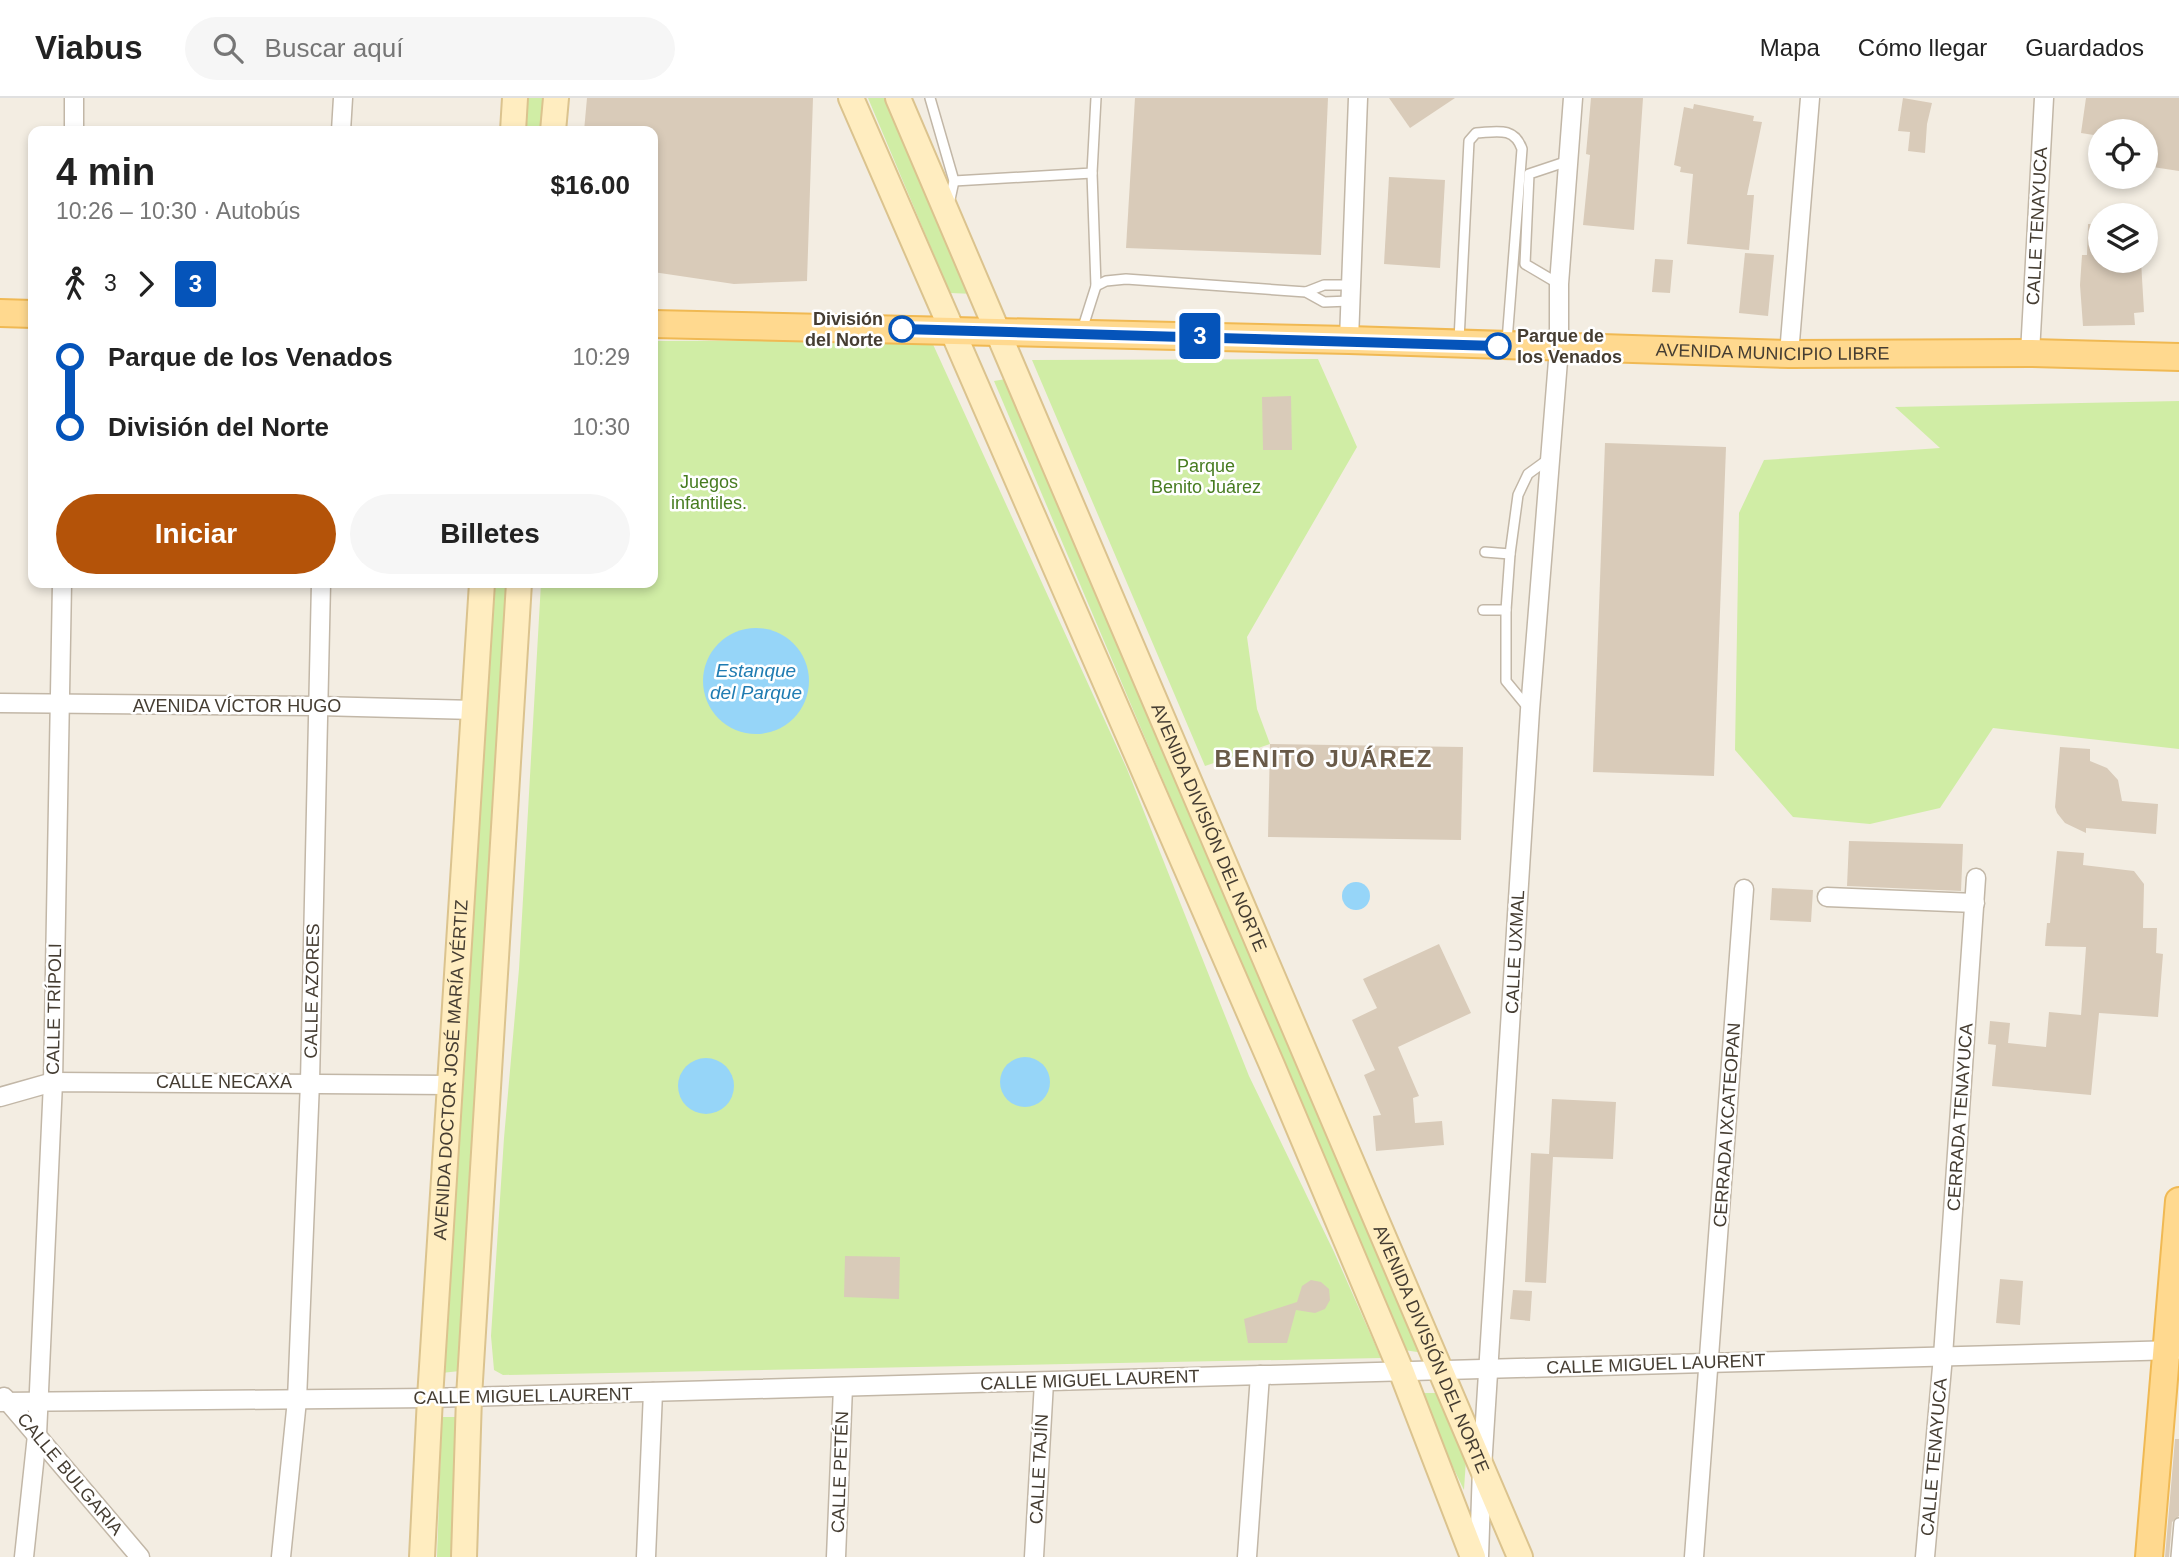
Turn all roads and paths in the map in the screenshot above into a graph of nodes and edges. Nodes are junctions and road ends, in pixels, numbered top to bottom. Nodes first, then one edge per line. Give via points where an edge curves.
1 (74, 98) edge
2 (343, 98) edge
3 (515, 98) edge
4 (556, 98) edge
5 (852, 98) edge
6 (898, 98) edge
7 (930, 98) edge
8 (1096, 98) edge
9 (1357, 98) edge
10 (1573, 98) edge
11 (1810, 98) edge
12 (2043, 98) edge
13 (74, 126) edge
14 (341, 126) edge
15 (513, 126) edge
16 (553, 126) edge
17 (1567, 161) junction
18 (1092, 173) junction
19 (1525, 173) junction
20 (954, 181) junction
21 (946, 210) junction
22 (1525, 264) junction
23 (1513, 268) junction
24 (1559, 284) junction
25 (1096, 286) junction
26 (1306, 292) junction
27 (1350, 293) junction
28 (0, 313) edge
29 (28, 314) edge
30 (658, 324) edge
31 (953, 331) junction
32 (999, 332) junction
33 (1082, 334) junction
34 (1349, 340) junction
35 (1459, 344) junction
36 (1507, 346) junction
37 (1559, 348) junction
38 (2030, 353) junction
39 (1788, 354) junction
40 (2179, 357) edge
41 (1551, 457) junction
42 (1485, 552) dead end
43 (1510, 554) junction
44 (62, 588) edge
45 (321, 588) edge
46 (482, 588) edge
47 (519, 588) edge
48 (1483, 610) dead end
49 (1506, 610) junction
50 (0, 703) edge
51 (58, 705) junction
52 (318, 706) junction
53 (475, 710) junction
54 (1530, 710) junction
55 (1976, 878) dead end
56 (1744, 888) dead end
57 (1827, 897) dead end
58 (1975, 903) junction
59 (53, 1082) junction
60 (310, 1082) junction
61 (450, 1085) junction
62 (0, 1097) edge
63 (2179, 1201) edge
64 (1943, 1356) junction
65 (2174, 1356) edge
66 (1710, 1361) junction
67 (1490, 1369) junction
68 (1442, 1370) junction
69 (1402, 1373) junction
70 (1260, 1375) junction
71 (1044, 1382) junction
72 (843, 1387) junction
73 (653, 1392) junction
74 (469, 1397) junction
75 (430, 1398) junction
76 (3, 1399) edge
77 (297, 1400) junction
78 (38, 1402) junction
79 (37, 1435) junction
80 (1482, 1468) junction
81 (2179, 1523) edge
82 (24, 1557) edge
83 (140, 1557) edge
84 (281, 1557) edge
85 (422, 1557) edge
86 (464, 1557) edge
87 (646, 1557) edge
88 (836, 1557) edge
89 (1034, 1557) edge
90 (1247, 1557) edge
91 (1473, 1557) edge
92 (1479, 1557) edge
93 (1520, 1557) edge
94 (1694, 1557) edge
95 (1925, 1557) edge
96 (2149, 1557) edge
97 (2156, 1557) edge
98 (2176, 1557) edge

1 - 13 street
2 - 14 street
3 - 15 main road
4 - 16 main road
5 - 31 main road, AVENIDA DIVISIÓN DEL NORTE
6 - 21 main road, AVENIDA DIVISIÓN DEL NORTE
7 - 20 lane
8 - 18 lane
9 - 27 street
10 - 17 street, CALLE UXMAL
11 - 39 street
12 - 38 street, CALLE TENAYUCA
17 - 19 lane
17 - 24 street, CALLE UXMAL
18 - 20 lane
18 - 25 lane
19 - 22 lane
19 - 23 lane
19 - 35 lane via 1518,139 1507,132 1472,135
20 - 21 lane
21 - 32 main road, AVENIDA DIVISIÓN DEL NORTE
22 - 23 lane
22 - 24 lane
23 - 36 lane
24 - 37 street, CALLE UXMAL
25 - 26 lane via 1126,279
25 - 33 lane
26 - 27 lane via 1324,285
26 - 27 lane via 1324,302
27 - 34 street
28 - 29 main road
30 - 31 main road, AVENIDA MUNICIPIO LIBRE
31 - 32 main road, AVENIDA MUNICIPIO LIBRE
31 - 69 main road, AVENIDA DIVISIÓN DEL NORTE
32 - 33 main road, AVENIDA MUNICIPIO LIBRE
32 - 68 main road, AVENIDA DIVISIÓN DEL NORTE
33 - 34 main road, AVENIDA MUNICIPIO LIBRE
34 - 35 main road, AVENIDA MUNICIPIO LIBRE
35 - 36 main road, AVENIDA MUNICIPIO LIBRE
36 - 37 main road, AVENIDA MUNICIPIO LIBRE
37 - 39 main road, AVENIDA MUNICIPIO LIBRE
37 - 41 street, CALLE UXMAL
38 - 39 main road, AVENIDA MUNICIPIO LIBRE
38 - 40 main road, AVENIDA MUNICIPIO LIBRE
41 - 43 lane via 1528,474 1518,495
41 - 54 street, CALLE UXMAL
42 - 43 lane
43 - 49 lane
44 - 51 street, CALLE TRÍPOLI
45 - 52 street, CALLE AZORES
46 - 53 main road, AVENIDA DOCTOR JOSÉ MARÍA VÉRTIZ
47 - 74 main road
48 - 49 lane
49 - 54 lane via 1506,681
50 - 51 street, AVENIDA VÍCTOR HUGO
51 - 52 street, AVENIDA VÍCTOR HUGO
51 - 59 street, CALLE TRÍPOLI
52 - 53 street, AVENIDA VÍCTOR HUGO
52 - 60 street, CALLE AZORES
53 - 61 main road, AVENIDA DOCTOR JOSÉ MARÍA VÉRTIZ
54 - 67 street, CALLE UXMAL
55 - 58 street, CERRADA TENAYUCA
56 - 66 street, CERRADA IXCATEOPAN
57 - 58 street
58 - 64 street, CERRADA TENAYUCA
59 - 60 street, CALLE NECAXA
59 - 62 street, CALLE NECAXA
59 - 78 street, CALLE TRÍPOLI
60 - 61 street, CALLE NECAXA
60 - 77 street, CALLE AZORES
61 - 75 main road, AVENIDA DOCTOR JOSÉ MARÍA VÉRTIZ
63 - 65 main road
64 - 65 street, CALLE MIGUEL LAURENT
64 - 66 street, CALLE MIGUEL LAURENT
64 - 95 street, CALLE TENAYUCA
65 - 96 main road
65 - 97 lane
66 - 67 street, CALLE MIGUEL LAURENT
66 - 94 street, CERRADA IXCATEOPAN
67 - 68 street, CALLE MIGUEL LAURENT
67 - 80 street, CALLE UXMAL
68 - 69 street, CALLE MIGUEL LAURENT
68 - 80 main road, AVENIDA DIVISIÓN DEL NORTE
69 - 70 street, CALLE MIGUEL LAURENT
69 - 91 main road, AVENIDA DIVISIÓN DEL NORTE
70 - 71 street, CALLE MIGUEL LAURENT
70 - 90 street
71 - 72 street, CALLE MIGUEL LAURENT
71 - 89 street, CALLE TAJÍN
72 - 73 street, CALLE MIGUEL LAURENT
72 - 88 street, CALLE PETÉN
73 - 74 street, CALLE MIGUEL LAURENT
73 - 87 street
74 - 75 street, CALLE MIGUEL LAURENT
74 - 86 main road
75 - 77 street, CALLE MIGUEL LAURENT
75 - 85 main road, AVENIDA DOCTOR JOSÉ MARÍA VÉRTIZ
76 - 78 street, CALLE MIGUEL LAURENT
76 - 79 street, CALLE BULGARIA
77 - 78 street, CALLE MIGUEL LAURENT
77 - 84 street, CALLE AZORES
78 - 79 street, CALLE TRÍPOLI
79 - 82 street, CALLE TRÍPOLI
79 - 83 street, CALLE BULGARIA
80 - 92 street, CALLE UXMAL
80 - 93 main road, AVENIDA DIVISIÓN DEL NORTE
81 - 98 lane

